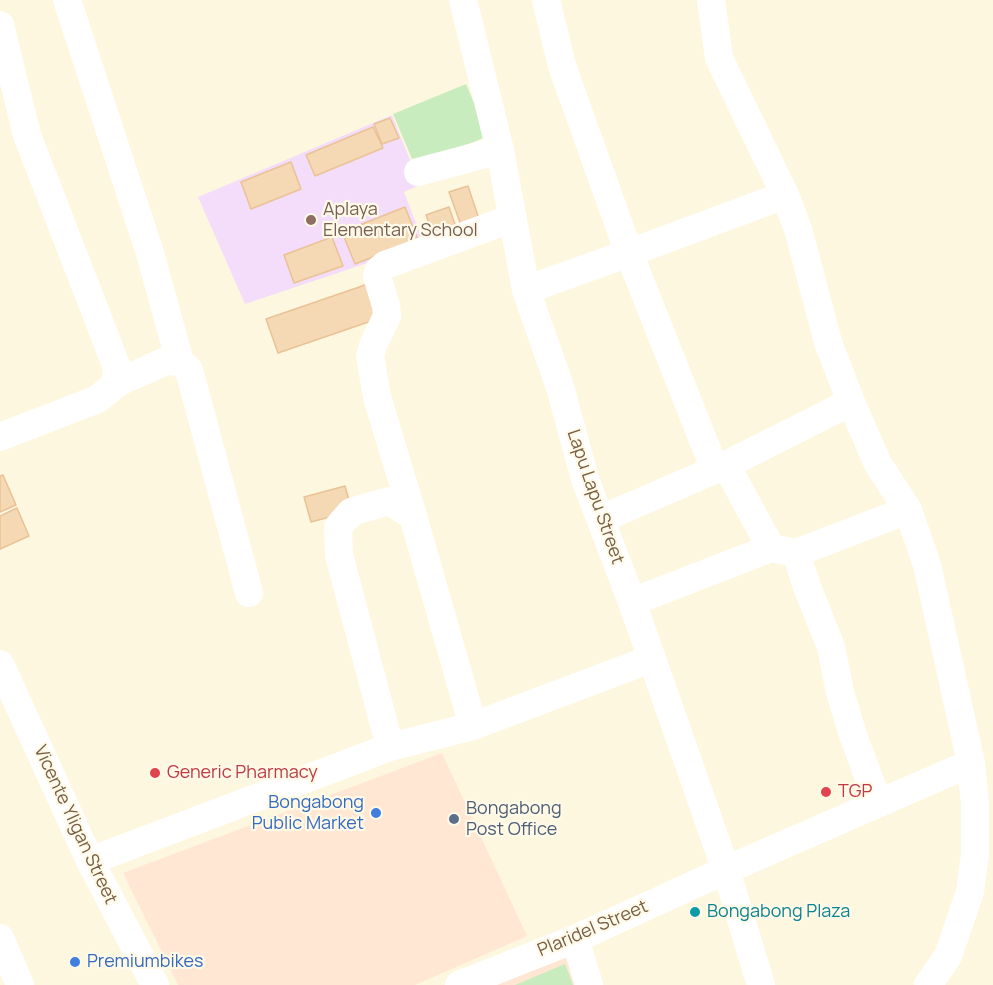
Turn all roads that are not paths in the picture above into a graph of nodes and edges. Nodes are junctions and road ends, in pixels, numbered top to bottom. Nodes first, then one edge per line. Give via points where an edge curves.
1 (67, 0) edge
2 (463, 0) edge
3 (546, 0) edge
4 (711, 0) edge
5 (0, 25) edge
6 (500, 150) junction
7 (418, 172) dead end
8 (785, 195) junction
9 (513, 218) junction
10 (629, 253) junction
11 (526, 290) junction
12 (180, 362) junction
13 (117, 382) junction
14 (850, 402) junction
15 (0, 437) edge
16 (721, 468) junction
17 (908, 510) junction
18 (413, 516) junction
19 (601, 519) junction
20 (783, 550) junction
21 (249, 593) dead end
22 (632, 602) junction
23 (651, 659) junction
24 (0, 664) edge
25 (473, 726) junction
26 (390, 747) junction
27 (971, 763) junction
28 (878, 803) junction
29 (90, 861) junction
30 (726, 870) junction
31 (0, 938) edge
32 (575, 939) junction
33 (20, 985) edge
34 (155, 985) edge
35 (459, 985) edge
36 (589, 985) edge
37 (761, 985) edge
38 (928, 985) edge

1 - 12 street via 150,254
2 - 6 street, Lapu Lapu Street
3 - 10 street via 562,66
4 - 8 street via 718,58
5 - 13 street via 27,135 116,364
6 - 7 street
6 - 9 street, Lapu Lapu Street
8 - 10 street
8 - 14 street via 828,342
9 - 11 street, Lapu Lapu Street
9 - 18 street via 379,270 387,316 370,356 377,397
10 - 11 street
10 - 16 street
11 - 19 street, Lapu Lapu Street
12 - 13 street via 166,361
12 - 21 street via 189,370
13 - 15 street via 98,399
14 - 16 street
14 - 17 street via 878,464
16 - 19 street
16 - 20 street
17 - 20 street
17 - 27 street via 927,566
18 - 25 street
18 - 26 street via 389,501 351,512 338,527 339,555
19 - 22 street, Lapu Lapu Street
20 - 22 street
20 - 28 street via 807,587 831,647 840,692
22 - 23 street, Lapu Lapu Street
23 - 25 street
23 - 30 street, Lapu Lapu Street
24 - 29 street, Vicente Yligan Street
25 - 26 street
26 - 29 street
27 - 28 street, Plaridel Street
27 - 38 street via 975,855 970,892 948,956
28 - 30 street, Plaridel Street
29 - 34 street, Vicente Yligan Street
30 - 32 street, Plaridel Street
30 - 37 street, Lapu Lapu Street
31 - 33 street
32 - 35 street, Plaridel Street
32 - 36 street

